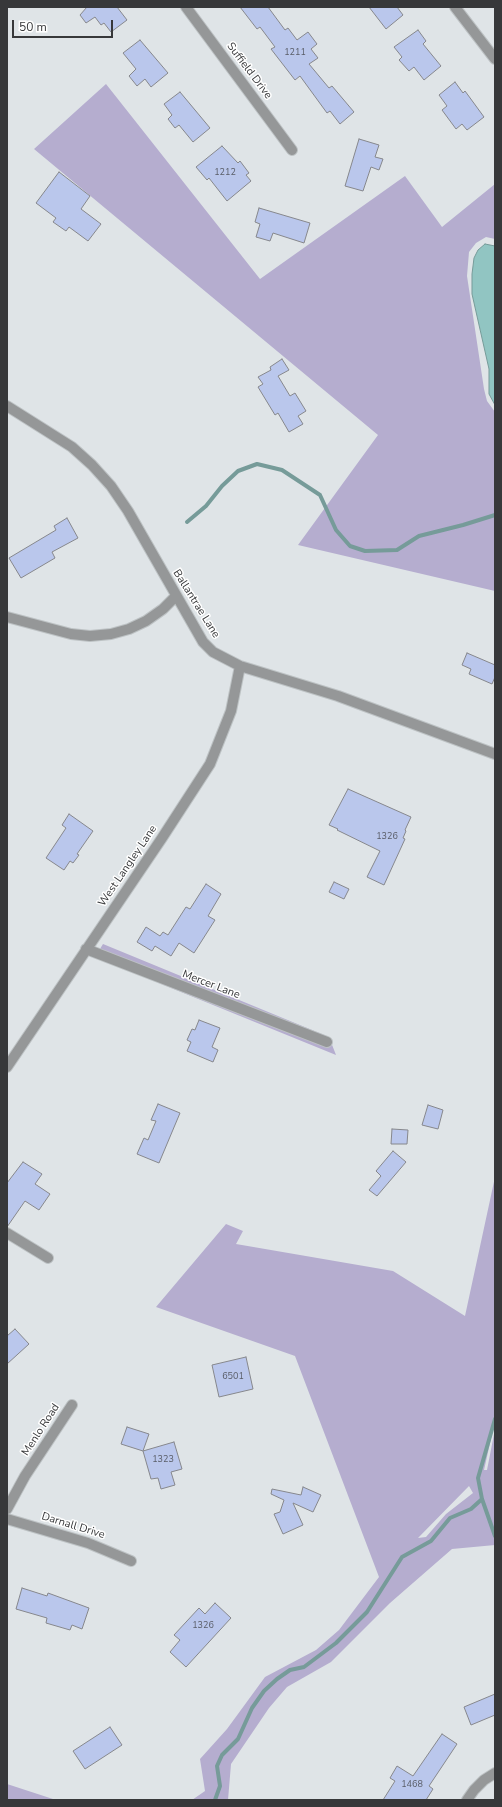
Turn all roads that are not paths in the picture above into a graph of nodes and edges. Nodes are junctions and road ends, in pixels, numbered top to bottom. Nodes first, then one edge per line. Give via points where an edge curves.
1 (186, 7) edge
2 (455, 7) edge
3 (495, 59) edge
4 (292, 150) dead end
5 (7, 406) edge
6 (176, 596) junction
7 (7, 617) edge
8 (240, 666) junction
9 (495, 754) edge
10 (86, 949) junction
11 (327, 1042) dead end
12 (7, 1067) edge
13 (7, 1233) edge
14 (48, 1258) dead end
15 (72, 1405) dead end
16 (7, 1509) edge
17 (7, 1519) edge
18 (131, 1561) dead end
19 (495, 1773) edge
20 (468, 1800) edge

1 - 4 street, Suffield Drive
2 - 3 street
5 - 6 street, Ballantrae Lane via 72,447 111,486
6 - 7 street via 146,621 111,634 71,634
6 - 8 street, Ballantrae Lane via 203,642 213,652
8 - 9 street, Ballantrae Lane via 338,696
8 - 10 street, West Langley Lane via 230,712 210,764
10 - 11 street, Mercer Lane
10 - 12 street, West Langley Lane
13 - 14 street
15 - 16 street, Menlo Road via 25,1476
17 - 18 street, Darnall Drive via 88,1543
19 - 20 street via 484,1780

